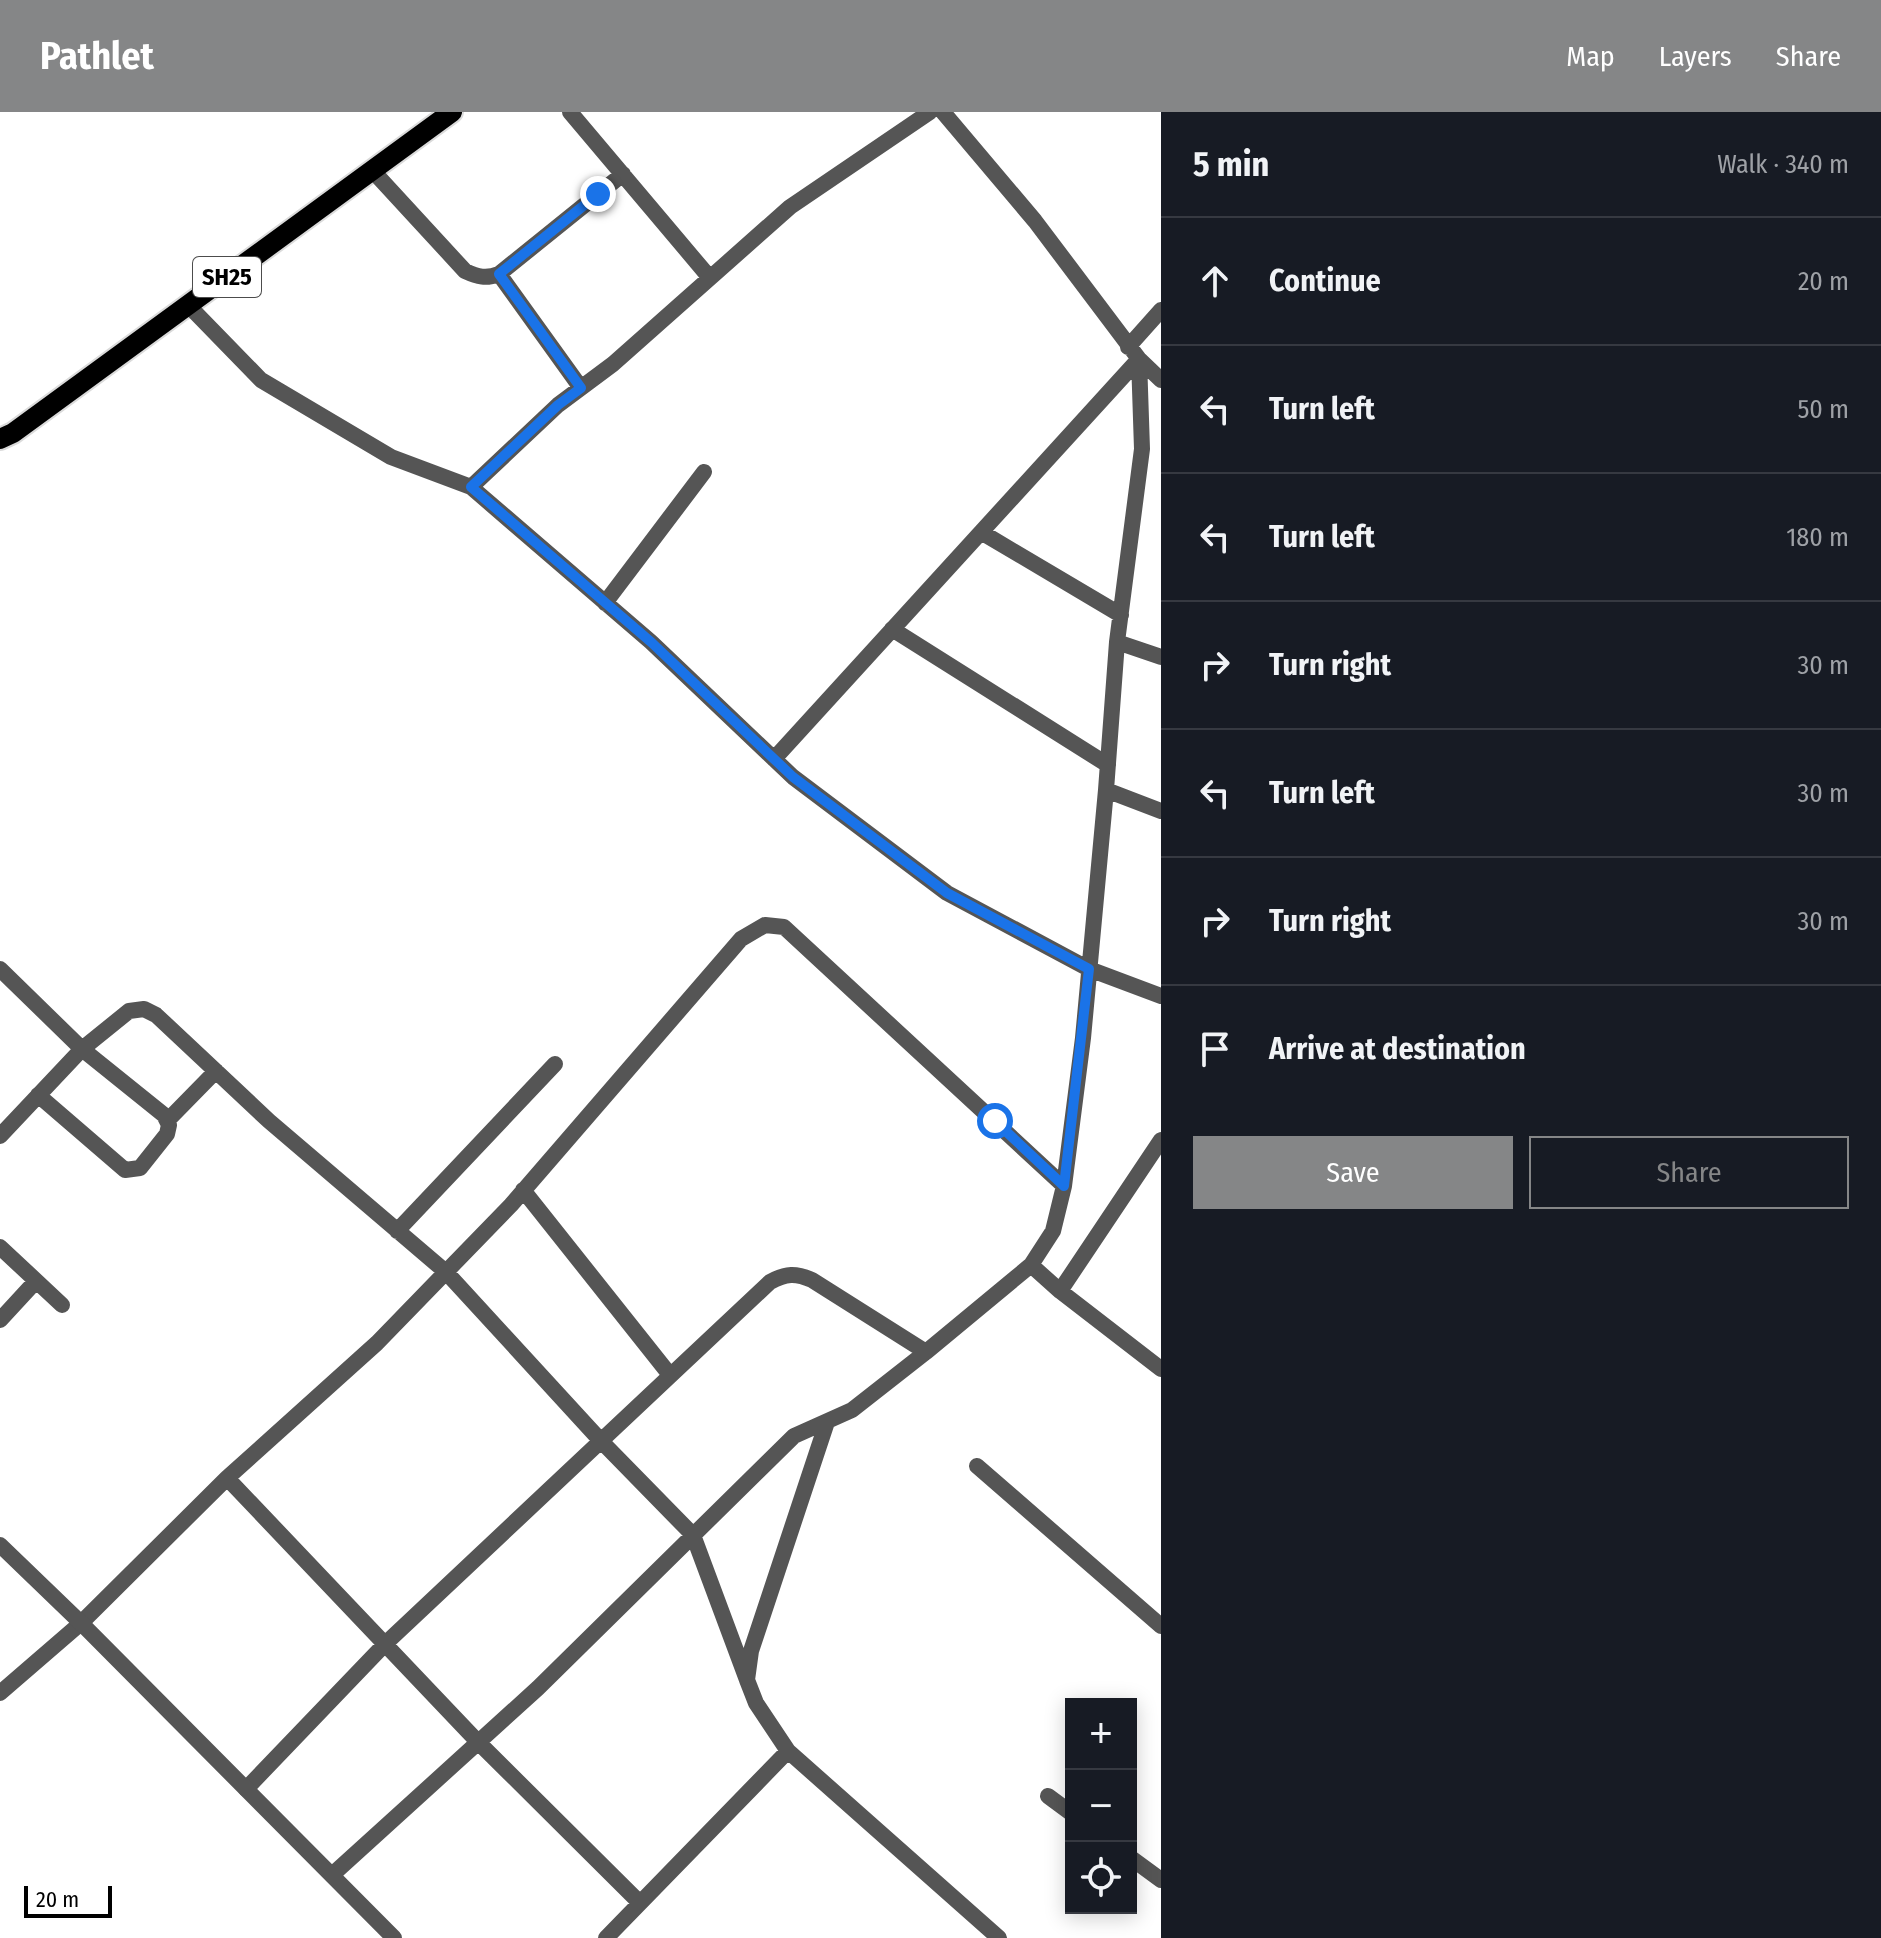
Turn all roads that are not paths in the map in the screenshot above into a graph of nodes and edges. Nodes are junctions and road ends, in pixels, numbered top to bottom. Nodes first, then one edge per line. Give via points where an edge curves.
1 (452, 112) edge
2 (570, 112) edge
3 (930, 112) edge
4 (943, 112) edge
5 (372, 170) junction
6 (623, 174) junction
7 (499, 274) junction
8 (710, 278) junction
9 (188, 305) junction
10 (1161, 310) edge
11 (1134, 353) junction
12 (1161, 380) edge
13 (581, 388) junction
14 (0, 439) edge
15 (704, 472) dead end
16 (471, 487) junction
17 (981, 532) junction
18 (605, 603) junction
19 (1121, 615) junction
20 (892, 629) junction
21 (1117, 642) junction
22 (1161, 657) edge
23 (774, 759) junction
24 (1108, 765) junction
25 (1106, 790) junction
26 (1161, 811) edge
27 (0, 969) edge
28 (1089, 969) junction
29 (1161, 996) edge
30 (82, 1049) junction
31 (555, 1064) dead end
32 (216, 1071) junction
33 (38, 1095) junction
34 (167, 1121) junction
35 (0, 1136) edge
36 (1161, 1140) edge
37 (1064, 1186) junction
38 (523, 1190) junction
39 (397, 1231) junction
40 (0, 1247) edge
41 (1031, 1265) junction
42 (446, 1272) junction
43 (36, 1281) junction
44 (1060, 1291) junction
45 (62, 1305) dead end
46 (0, 1320) edge
47 (926, 1352) junction
48 (1161, 1369) edge
49 (670, 1375) junction
50 (827, 1422) junction
51 (601, 1441) junction
52 (977, 1466) dead end
53 (227, 1478) junction
54 (693, 1535) junction
55 (0, 1545) edge
56 (81, 1623) junction
57 (1161, 1626) edge
58 (385, 1644) junction
59 (747, 1680) junction
60 (0, 1693) edge
61 (478, 1742) junction
62 (788, 1751) junction
63 (246, 1789) junction
64 (1048, 1796) dead end
65 (1065, 1809) edge
66 (1137, 1862) edge
67 (332, 1875) junction
68 (1161, 1880) edge
69 (640, 1903) junction
70 (394, 1938) edge
71 (606, 1938) edge
72 (999, 1938) edge

1 - 5 main road, SH25
2 - 6 street
3 - 8 street via 790,207
4 - 11 street via 1035,221
5 - 7 street via 465,271 488,278
5 - 9 main road, SH25
6 - 7 street
6 - 8 street
7 - 13 street
8 - 13 street
9 - 14 main road, SH25
9 - 16 street via 261,380 391,457
10 - 11 street
11 - 12 street
11 - 17 street
11 - 19 street via 1142,449
13 - 16 street
15 - 18 street
16 - 18 street
17 - 19 street
17 - 20 street
18 - 23 street
19 - 21 street
20 - 23 street
20 - 24 street
21 - 22 street
21 - 24 street
23 - 28 street via 947,893
24 - 25 street
25 - 26 street
25 - 28 street
27 - 30 street
28 - 29 street
28 - 37 street
30 - 32 street via 129,1011 144,1009
30 - 33 street
30 - 34 street
31 - 39 street
32 - 34 street
32 - 39 street
33 - 34 street via 125,1170 140,1168 167,1134
33 - 35 street
36 - 44 street
37 - 38 street via 784,927 765,925 741,939
37 - 41 street via 1053,1231
38 - 42 street
38 - 49 street
39 - 42 street
40 - 43 street
41 - 44 street
41 - 47 street
42 - 51 street
42 - 53 street via 377,1343
43 - 45 street
43 - 46 street
44 - 48 street
47 - 49 street via 812,1280 783,1275
47 - 50 street via 852,1410
49 - 51 street
50 - 54 street via 794,1436
50 - 59 street via 751,1651
51 - 54 street
51 - 58 street
52 - 57 street
53 - 56 street
53 - 58 street
54 - 59 street
54 - 61 street
55 - 56 street
56 - 60 street
56 - 63 street
58 - 61 street
58 - 63 street
59 - 62 street
61 - 67 street
61 - 69 street
62 - 69 street
62 - 72 street
63 - 67 street
64 - 65 street
66 - 68 street
67 - 70 street
69 - 71 street

